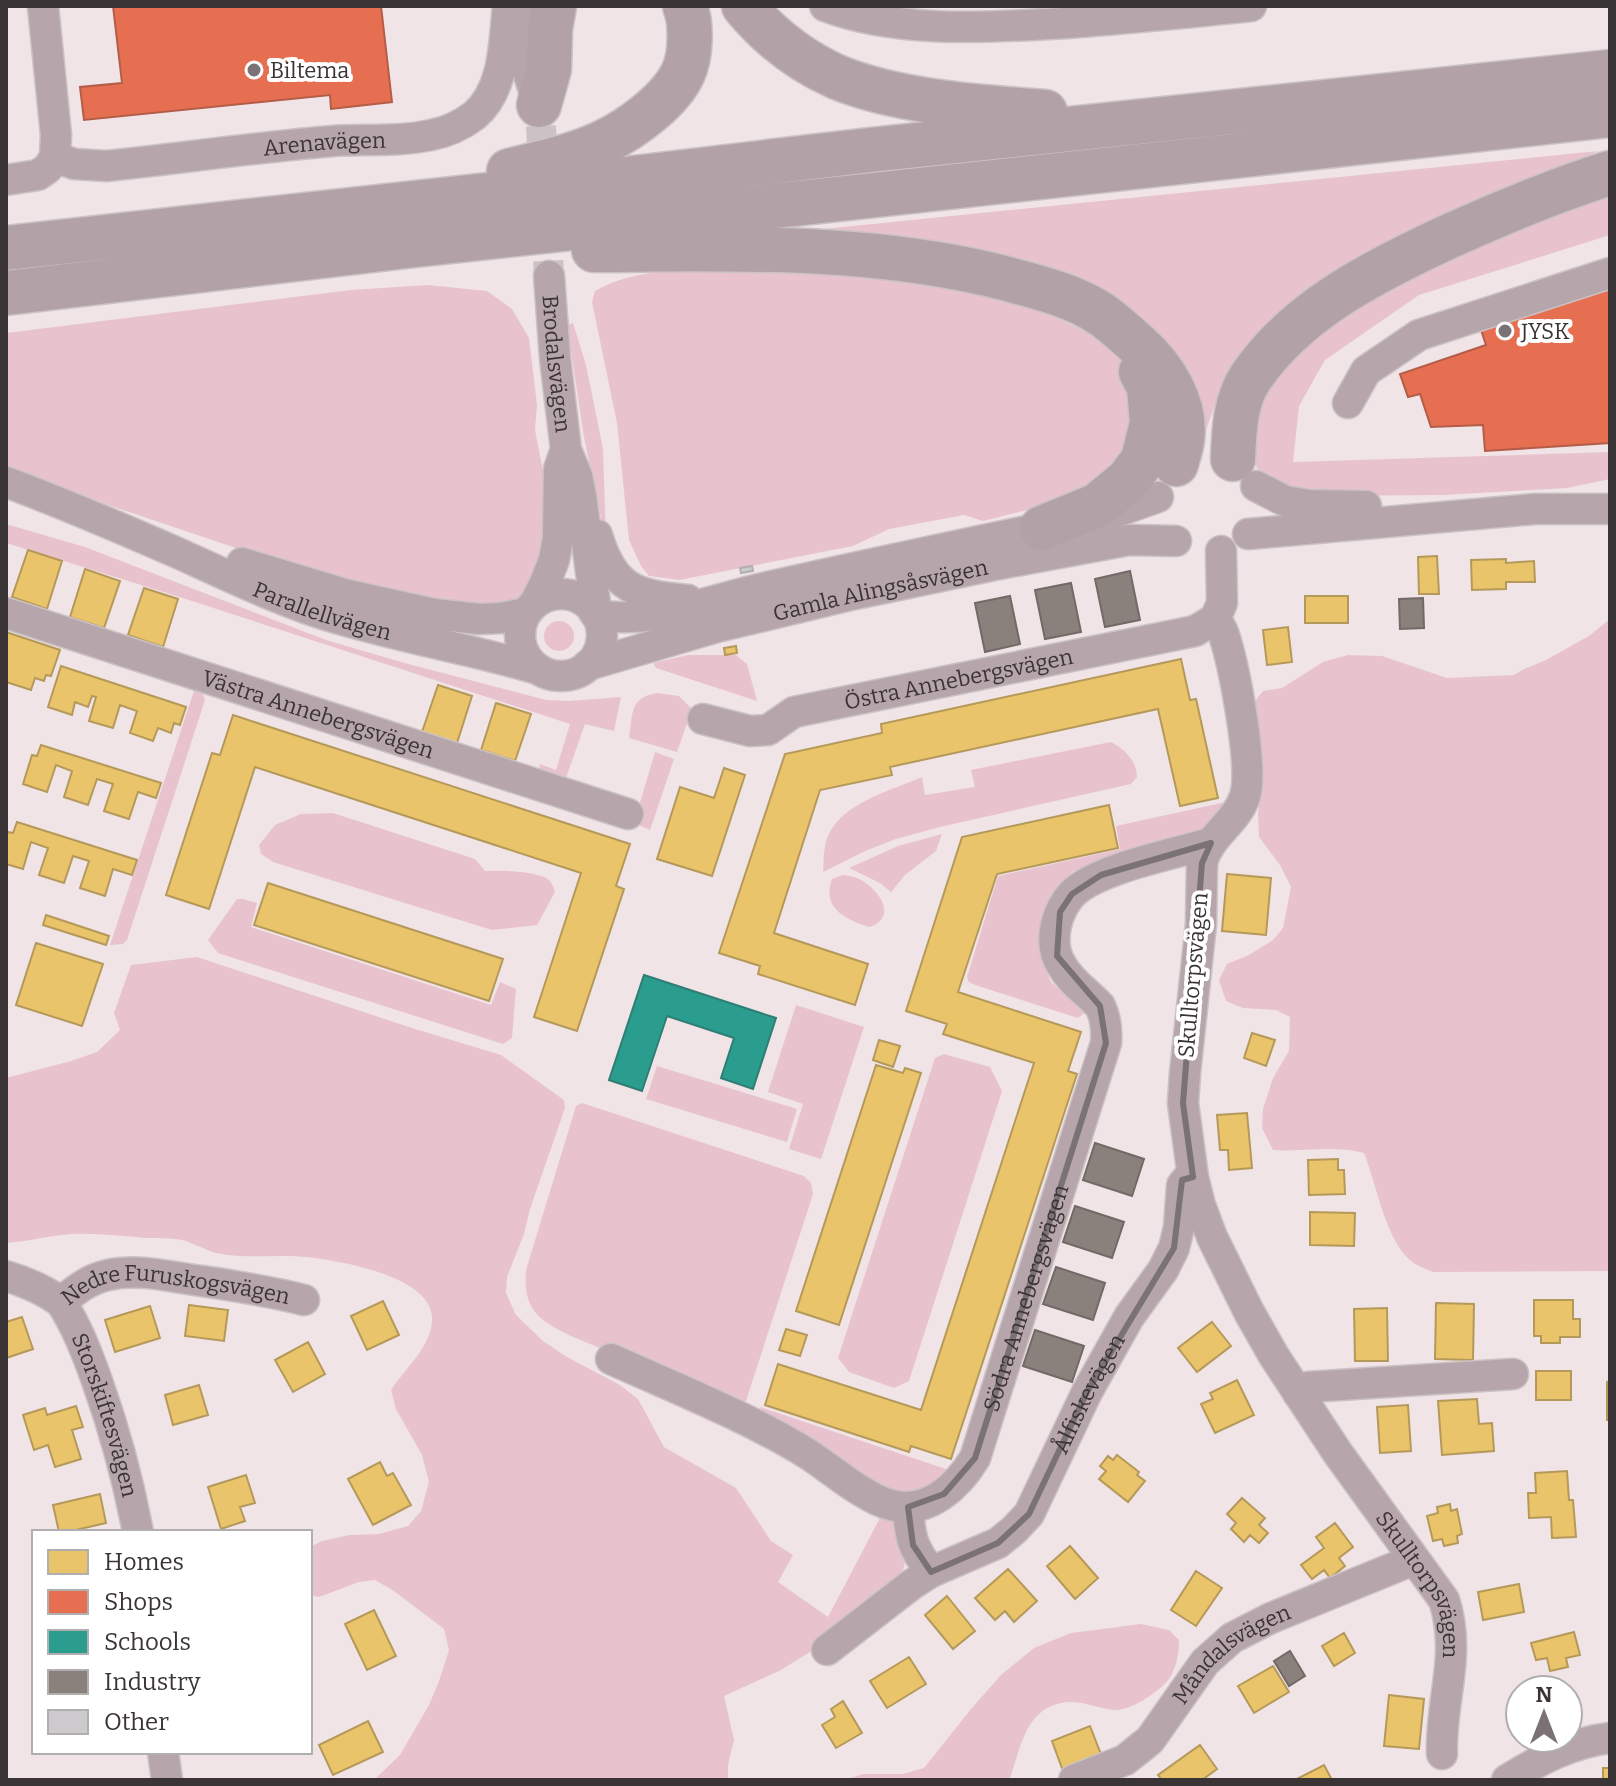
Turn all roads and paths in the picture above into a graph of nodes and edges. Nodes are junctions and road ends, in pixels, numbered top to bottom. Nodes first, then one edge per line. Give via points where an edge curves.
1 (43, 6) edge
2 (508, 6) edge
3 (518, 6) edge
4 (533, 6) edge
5 (554, 6) edge
6 (685, 6) edge
7 (744, 6) edge
8 (825, 6) edge
9 (1251, 6) edge
10 (1610, 72) edge
11 (540, 115) junction
12 (1610, 115) edge
13 (1159, 120) junction
14 (55, 157) junction
15 (1610, 173) edge
16 (6, 180) edge
17 (374, 207) junction
18 (415, 245) junction
19 (6, 248) edge
20 (1610, 273) edge
21 (549, 276) tunnel mouth
22 (6, 293) edge
23 (1132, 340) junction
24 (1348, 403) dead end
25 (566, 450) junction
26 (1244, 472) junction
27 (1167, 480) junction
28 (6, 482) edge
29 (1610, 489) edge
30 (581, 496) junction
31 (1610, 509) edge
32 (117, 526) junction
33 (1042, 528) junction
34 (1248, 534) junction
35 (1176, 541) junction
36 (1221, 551) junction
37 (736, 595) junction
38 (531, 608) junction
39 (6, 613) edge
40 (595, 614) junction
41 (1215, 619) junction
42 (588, 665) junction
43 (538, 669) junction
44 (703, 719) dead end
45 (628, 814) dead end
46 (1211, 843) junction
47 (1193, 1177) junction
48 (6, 1276) edge
49 (304, 1300) dead end
50 (61, 1302) junction
51 (611, 1359) dead end
52 (1513, 1374) dead end
53 (1298, 1393) junction
54 (908, 1507) junction
55 (138, 1530) edge
56 (1413, 1560) junction
57 (931, 1572) junction
58 (827, 1650) dead end
59 (1610, 1738) edge
60 (163, 1754) edge
61 (1442, 1754) dead end
62 (167, 1780) edge
63 (1074, 1780) edge
64 (1507, 1780) edge

1 - 14 street
2 - 14 street, Arenavägen via 498,79 477,113 449,131 107,166
3 - 11 street
4 - 11 street
5 - 11 highway
6 - 17 highway via 690,26 683,72 645,116 604,141 560,157
7 - 13 highway via 809,62 863,86 971,106
8 - 9 street via 893,22 973,28
10 - 13 highway
12 - 18 highway
13 - 17 highway
14 - 16 street via 38,175
15 - 26 highway via 1496,215 1398,261 1309,316 1249,379 1234,430
17 - 19 highway
18 - 22 highway
18 - 23 highway via 827,251 902,259 1051,290 1100,313
20 - 24 street via 1419,335 1366,371
21 - 25 street, Brodalsvägen
23 - 27 highway via 1152,357 1174,390 1182,438
23 - 33 highway via 1134,359 1149,387 1152,423 1143,460 1098,505
25 - 30 street, Brodalsvägen
25 - 38 street, Brodalsvägen via 559,469 554,560
26 - 27 street via 1214,453 1204,453 1194,455
26 - 29 street via 1285,501 1309,505 1411,505
26 - 34 street via 1259,503
27 - 33 street, Gamla Alingsåsvägen via 1113,513
27 - 35 street via 1162,521
28 - 32 street, Parallellvägen
30 - 37 street, Brodalsvägen via 609,567 626,586 688,600
30 - 40 street, Brodalsvägen
31 - 34 street via 1535,509
32 - 38 street, Parallellvägen via 348,595 434,614 501,618
32 - 43 street, Parallellvägen via 318,612
33 - 37 street, Gamla Alingsåsvägen
34 - 36 street
35 - 36 street via 1197,552
35 - 42 street, Gamla Alingsåsvägen via 1129,540 855,594
36 - 41 street via 1222,603
37 - 40 street, Gamla Alingsåsvägen via 652,616
38 - 40 street via 546,597 565,595 583,601
38 - 43 street via 520,631 521,644
39 - 45 street, Västra Annebergsvägen
40 - 42 street via 601,639
41 - 44 street, Östra Annebergsvägen via 1195,631 794,712 768,730
41 - 46 street, Skulltorpsvägen via 1224,632 1238,696 1248,779 1240,808
42 - 43 street via 567,676
46 - 47 street, Skulltorpsvägen via 1202,863 1183,1103
46 - 54 street, Södra Annebergsvägen via 1101,875 1072,894 1060,912 1057,956 1104,1013 1103,1054 975,1458 944,1494
47 - 53 street, Skulltorpsvägen via 1212,1237
47 - 57 street, Ålfiskevägen via 1182,1185 1174,1248 1087,1392 1029,1514 998,1543
48 - 50 street, Nedre Furuskogsvägen
49 - 50 street, Nedre Furuskogsvägen via 127,1272 94,1279
50 - 55 street, Storskiftesvägen via 86,1349 105,1404
51 - 54 street via 761,1429 877,1499
52 - 53 street via 1308,1387
53 - 56 street, Skulltorpsvägen
54 - 57 street via 913,1545
56 - 61 street, Skulltorpsvägen via 1444,1600 1450,1620 1452,1654
56 - 63 street, Måndalsvägen via 1232,1638 1205,1662 1150,1740 1125,1760
57 - 58 street, Ålfiskevägen
59 - 64 street via 1553,1754
60 - 62 street

